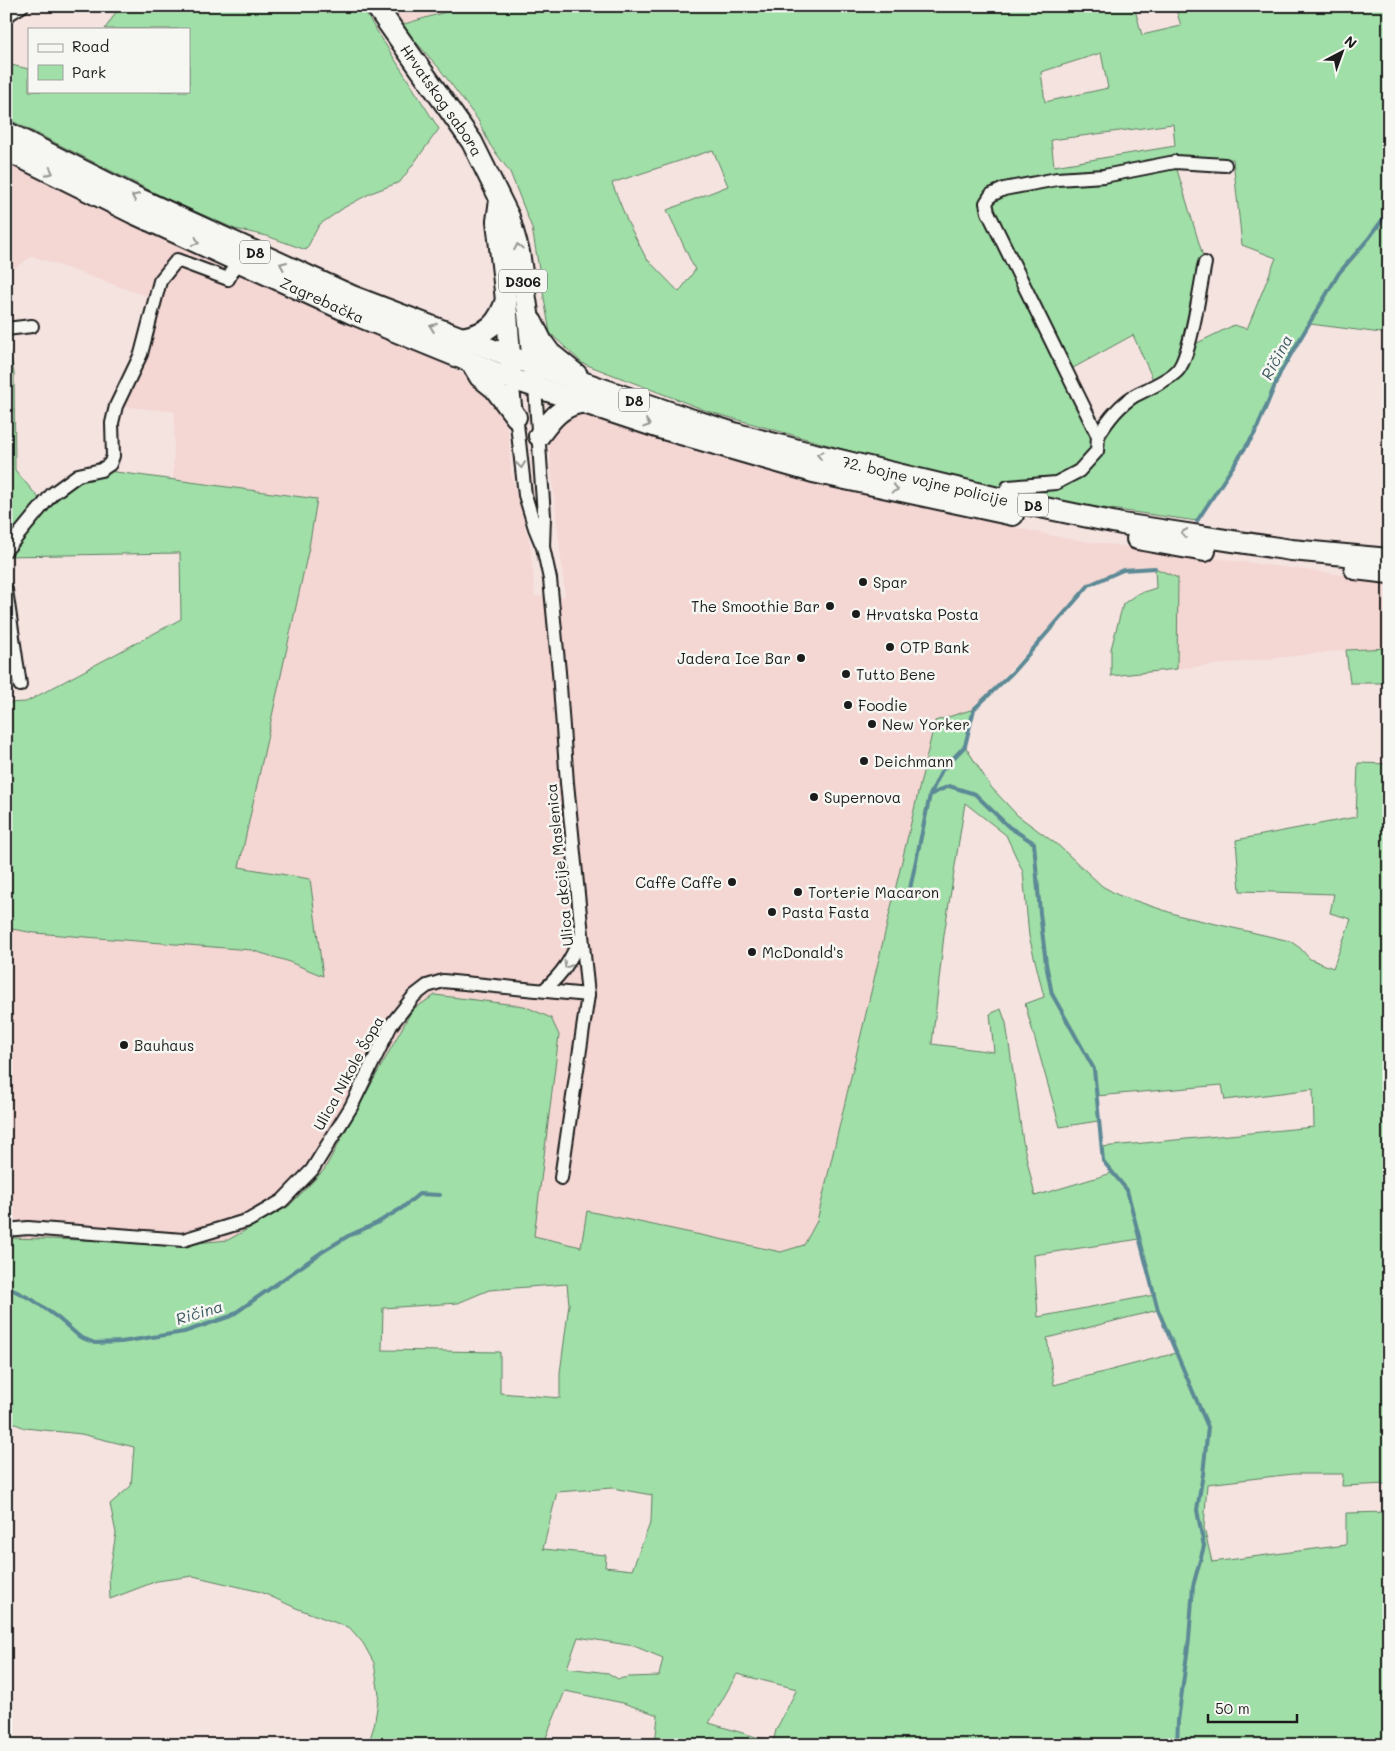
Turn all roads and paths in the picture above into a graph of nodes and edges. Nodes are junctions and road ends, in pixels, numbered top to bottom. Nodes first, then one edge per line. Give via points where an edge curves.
1 (22, 6) edge
2 (376, 6) edge
3 (6, 16) edge
4 (6, 132) edge
5 (6, 150) edge
6 (1225, 164) dead end
7 (500, 200) junction
8 (238, 261) junction
9 (1205, 263) dead end
10 (506, 300) junction
11 (528, 313) junction
12 (32, 326) dead end
13 (6, 329) edge
14 (462, 338) junction
15 (511, 357) junction
16 (470, 361) junction
17 (533, 365) junction
18 (512, 379) junction
19 (535, 387) junction
20 (583, 393) junction
21 (516, 417) junction
22 (539, 436) junction
23 (1098, 436) junction
24 (1002, 499) junction
25 (543, 547) junction
26 (6, 550) edge
27 (1389, 559) edge
28 (1389, 573) edge
29 (6, 590) edge
30 (20, 685) dead end
31 (582, 934) junction
32 (544, 990) junction
33 (588, 995) junction
34 (561, 1178) dead end
35 (6, 1230) edge

1 - 3 street
2 - 7 main road, Hrvatskog sabora / D306 via 472,142
14 -> 4 main road, Zagrebačka / D8 via 352,296 133,196
5 -> 8 main road, Zagrebačka / D8
6 - 23 street via 1175,162 1104,176 1057,179 1004,188 986,202 988,212
7 - 10 main road, Hrvatskog sabora / D306 via 497,221
11 -> 7 main road, Hrvatskog sabora / D306 via 515,233
8 - 16 main road, Zagrebačka / D8 via 353,314
8 - 26 street via 228,279 177,260 160,281 141,354 116,406 110,464 101,470 78,475 52,494
9 - 23 street via 1183,363 1176,372 1131,398 1110,417
10 - 14 main road via 502,313 488,329
10 - 15 main road, Hrvatskog sabora / D306
11 - 17 main road, Hrvatskog sabora / D306
11 - 20 main road via 550,353 571,370
12 - 13 street
14 - 15 main road, Zagrebačka / D8
15 - 17 main road, Zagrebačka / D8
15 - 18 main road, Hrvatskog sabora
16 - 18 main road, Zagrebačka / D8
16 - 21 main road
17 - 19 main road, Hrvatskog sabora
17 - 20 main road, 72. bojne vojne policije / D8
18 - 19 main road, Zagrebačka / D8
18 - 21 street, Ulica akcije Maslenica
19 - 20 main road, 72. bojne vojne policije / D8
19 - 22 street, Ulica akcije Maslenica
20 - 22 main road via 554,416
24 -> 20 main road, 72. bojne vojne policije / D8 via 802,451
20 -> 28 main road, 72. bojne vojne policije / D8 via 663,429 813,472 1168,545 1280,562
21 -> 25 street, Ulica akcije Maslenica via 524,495
22 - 25 street, Ulica akcije Maslenica
23 - 24 street via 1097,451 1078,471 1056,483 1008,487
27 -> 24 main road, 72. bojne vojne policije / D8 via 1291,550 1131,525
25 - 31 street, Ulica akcije Maslenica via 550,580
29 - 30 street
31 -> 32 street via 568,965
31 - 33 street, Ulica akcije Maslenica
32 - 33 street, Ulica Nikole Šopa
32 - 35 street, Ulica Nikole Šopa via 443,981 427,986 414,996 391,1025 351,1107 312,1170 282,1201 249,1220 184,1240 28,1228
33 - 34 street, Ulica akcije Maslenica

